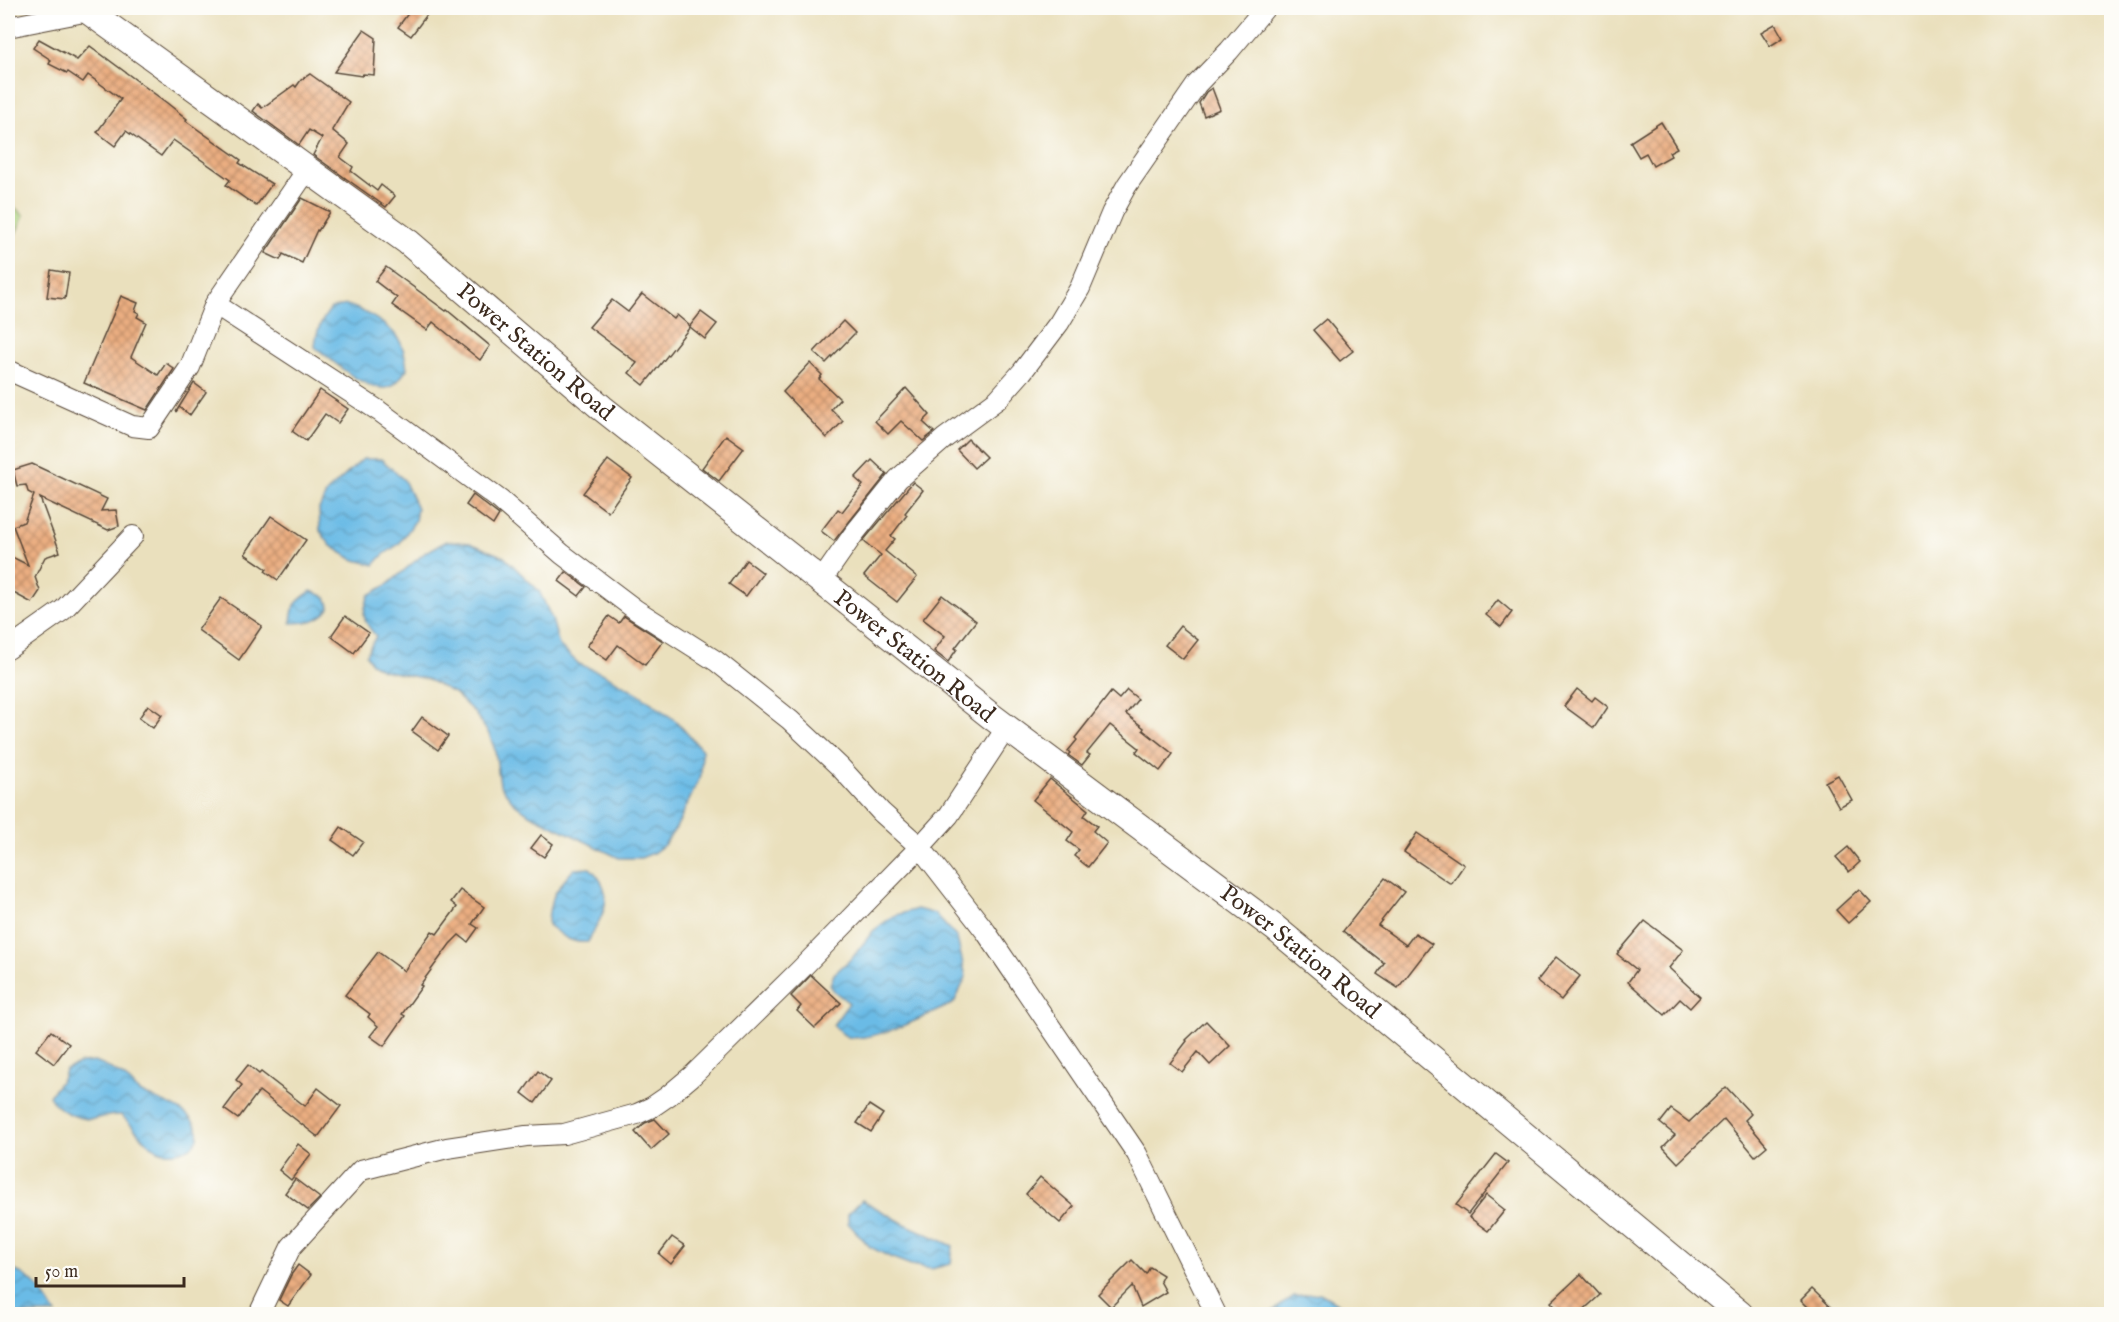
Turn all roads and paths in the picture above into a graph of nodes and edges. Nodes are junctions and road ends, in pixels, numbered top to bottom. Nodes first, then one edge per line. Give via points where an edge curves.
1 (1264, 8) edge
2 (87, 9) edge
3 (8, 27) edge
4 (307, 170) junction
5 (215, 304) junction
6 (8, 370) edge
7 (133, 536) dead end
8 (821, 581) junction
9 (8, 649) edge
10 (1007, 727) junction
11 (920, 847) junction
12 (259, 1314) edge
13 (1216, 1314) edge
14 (1740, 1314) edge

1 - 8 street via 1197,84 1127,185 1080,288 1022,372 998,399 898,479
2 - 3 street
2 - 4 main road, Power Station Road
4 - 5 street
4 - 8 main road, Power Station Road via 408,242 602,408
5 - 6 street via 190,367 148,428 132,426
5 - 11 street via 379,411 500,500 636,610 716,661 790,720
7 - 9 street via 63,610
8 - 10 main road, Power Station Road
10 - 11 street via 949,815
10 - 14 main road, Power Station Road via 1275,928
11 - 12 street via 800,970 701,1066 652,1107 564,1134 447,1148 361,1170 291,1247
11 - 13 street via 986,932 1137,1154

